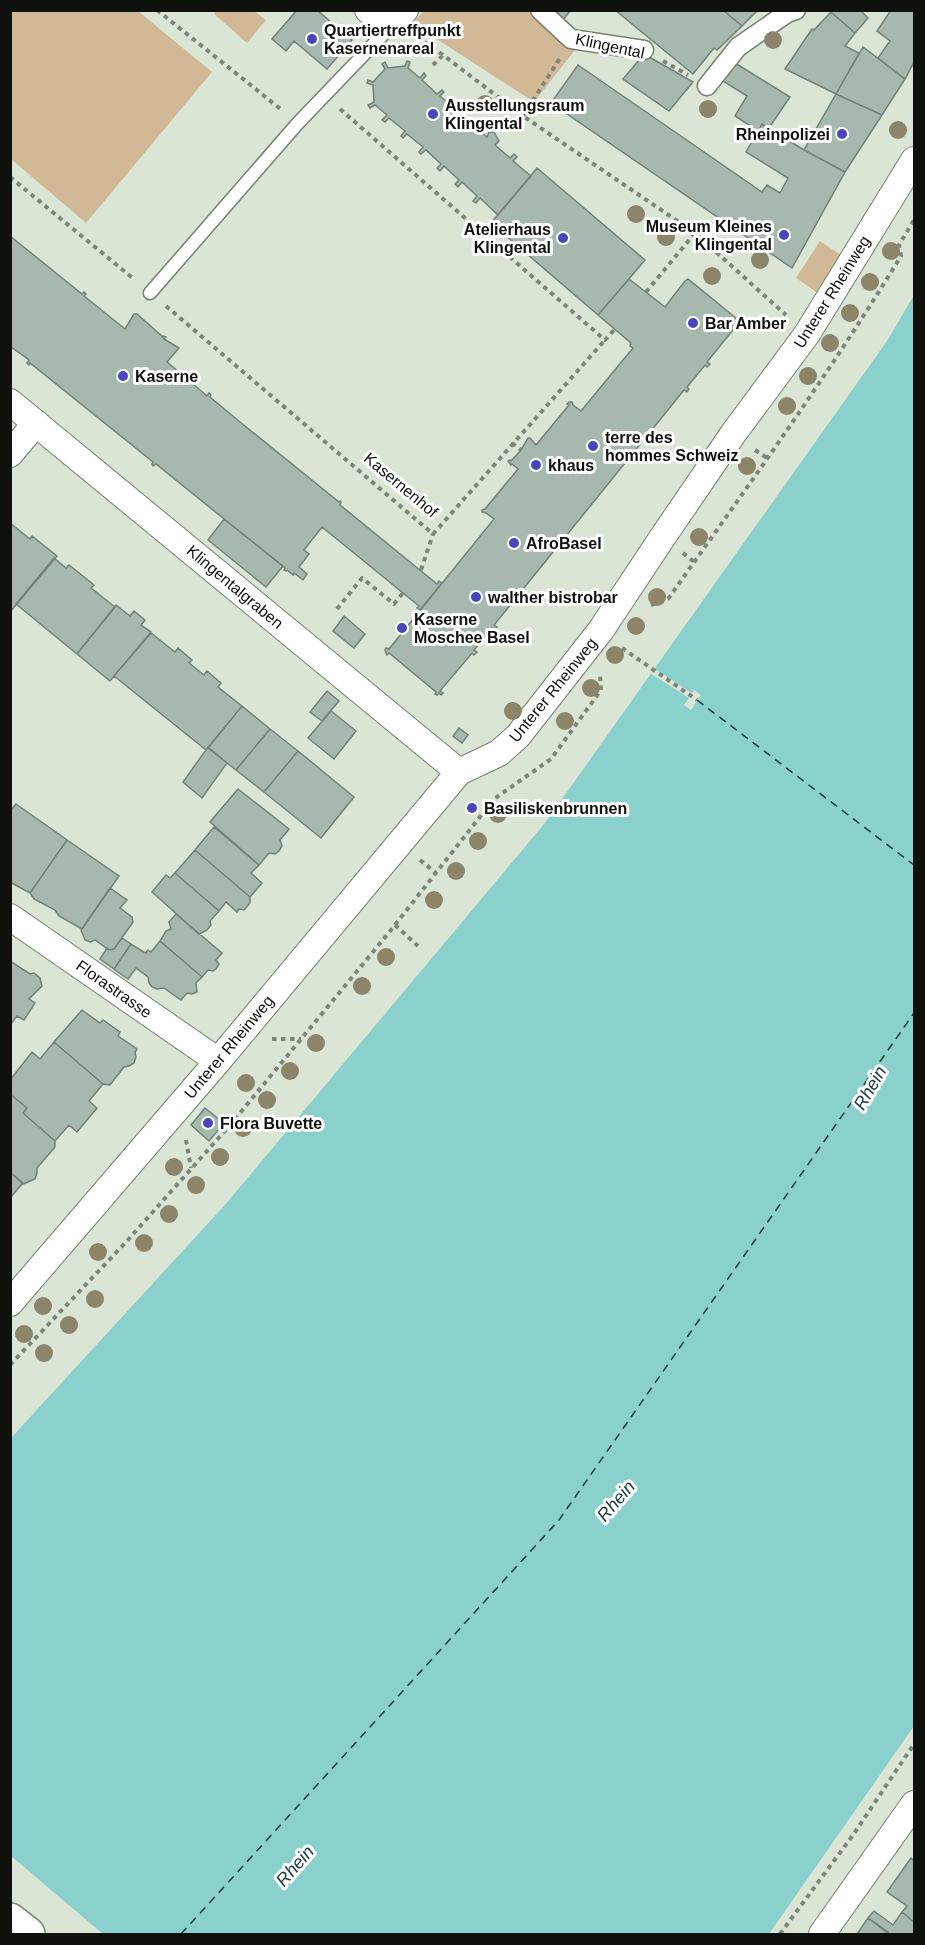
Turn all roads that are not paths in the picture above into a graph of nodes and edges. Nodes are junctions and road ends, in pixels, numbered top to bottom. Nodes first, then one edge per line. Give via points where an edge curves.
1 (368, 10) edge
2 (540, 10) edge
3 (796, 10) edge
4 (400, 17) edge
5 (644, 50) road end
6 (707, 86) road end
7 (915, 160) edge
8 (150, 293) road end
9 (10, 402) edge
10 (36, 423) junction
11 (10, 454) edge
12 (459, 772) junction
13 (10, 917) edge
14 (218, 1061) junction
15 (10, 1303) edge
16 (915, 1804) edge
17 (10, 1920) edge
18 (28, 1935) edge
19 (822, 1935) edge

1 - 4 street
2 - 5 street, Klingental via 571,39
3 - 6 street via 738,47
4 - 8 lane via 298,123
7 - 12 street, Unterer Rheinweg via 807,334 707,472 601,630 525,728 499,753
9 - 10 street, Klingentalgraben
10 - 11 street
10 - 12 street, Klingentalgraben
12 - 14 street, Unterer Rheinweg
13 - 14 street, Florastrasse
14 - 15 street, Unterer Rheinweg
16 - 19 street
17 - 18 main road

